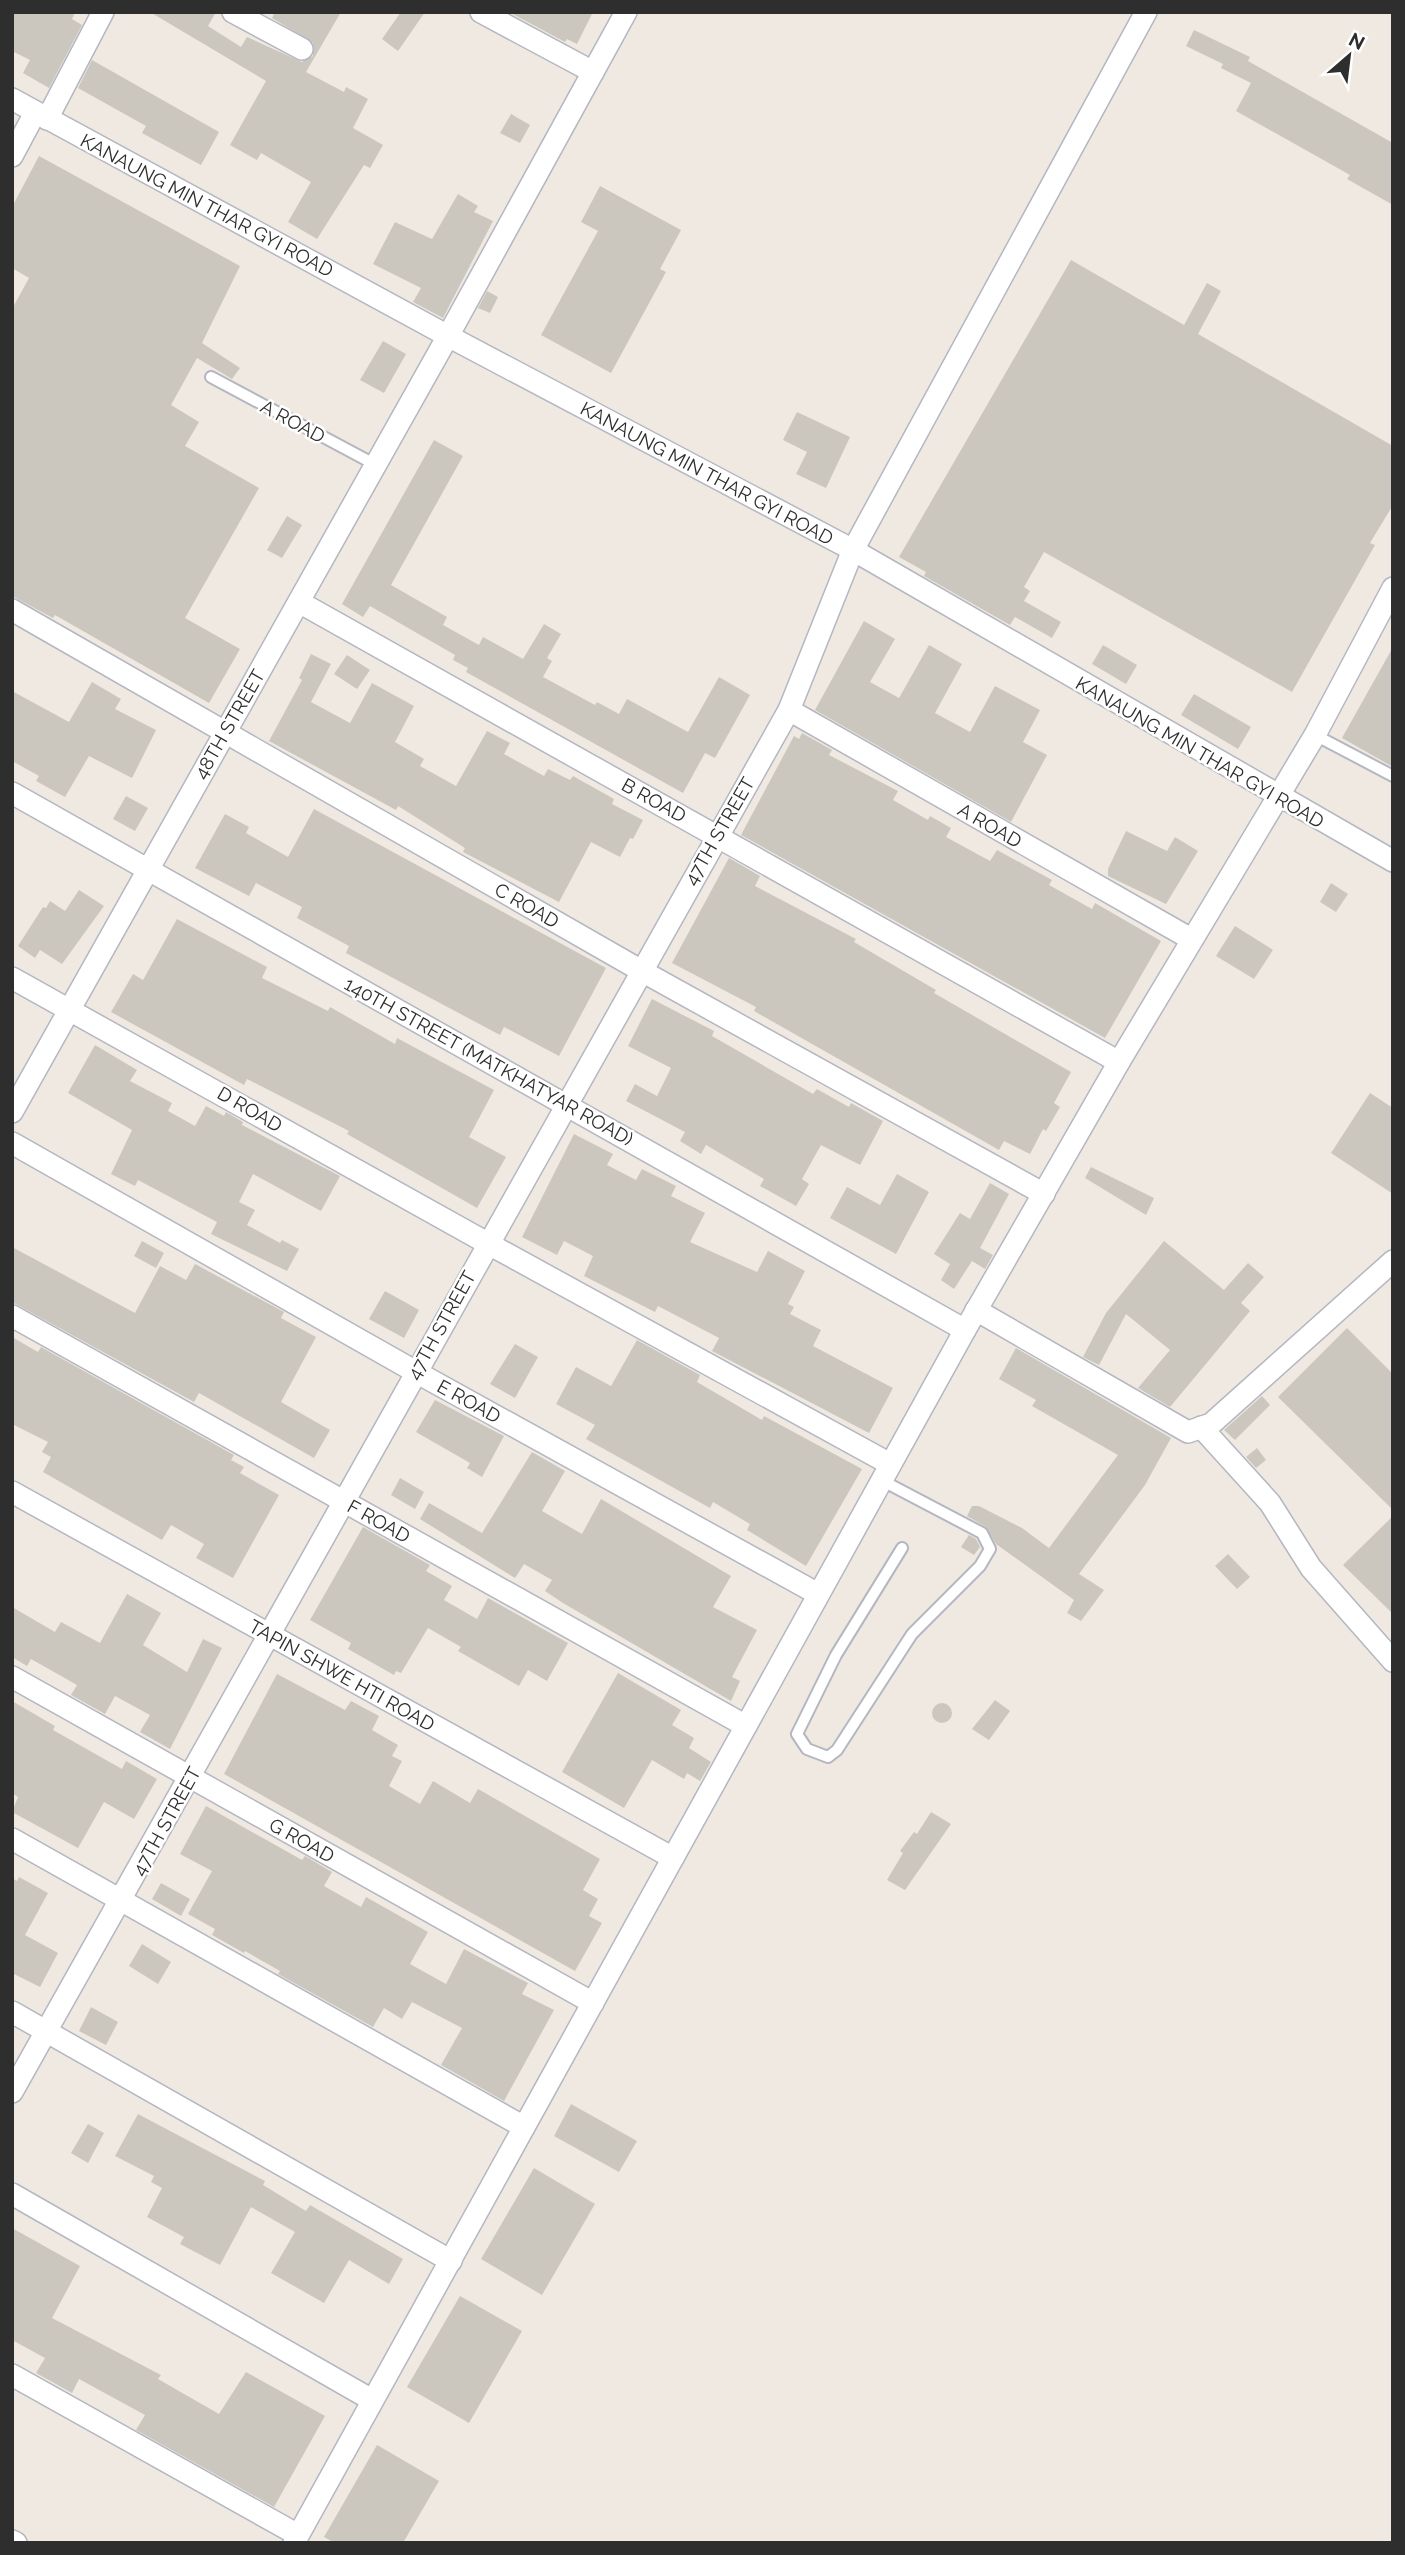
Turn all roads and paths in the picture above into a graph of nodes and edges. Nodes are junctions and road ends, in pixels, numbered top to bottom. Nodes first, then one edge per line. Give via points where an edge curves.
1 (103, 12) edge
2 (233, 12) edge
3 (481, 12) edge
4 (626, 12) edge
5 (1146, 12) edge
6 (302, 49) dead end
7 (593, 72) junction
8 (12, 99) edge
9 (41, 116) junction
10 (12, 156) edge
11 (449, 336) junction
12 (211, 377) dead end
13 (376, 465) junction
14 (853, 550) junction
15 (1393, 588) edge
16 (299, 602) junction
17 (12, 610) edge
18 (789, 710) junction
19 (225, 731) junction
20 (1315, 735) junction
21 (1393, 776) edge
22 (12, 793) edge
23 (1276, 797) junction
24 (716, 835) junction
25 (1393, 861) edge
26 (146, 869) junction
27 (1191, 939) junction
28 (640, 970) junction
29 (12, 978) edge
30 (68, 1009) junction
31 (1119, 1062) junction
32 (566, 1104) junction
33 (12, 1112) edge
34 (12, 1143) edge
35 (1044, 1194) junction
36 (487, 1243) junction
37 (1393, 1261) edge
38 (976, 1310) junction
39 (12, 1316) edge
40 (965, 1330) junction
41 (416, 1372) junction
42 (1202, 1427) junction
43 (886, 1472) junction
44 (12, 1492) edge
45 (344, 1502) junction
46 (902, 1548) dead end
47 (818, 1594) junction
48 (269, 1634) junction
49 (1393, 1661) edge
50 (12, 1677) edge
51 (746, 1726) junction
52 (191, 1778) junction
53 (12, 1839) edge
54 (673, 1858) junction
55 (121, 1900) junction
56 (593, 2003) junction
57 (12, 2012) edge
58 (47, 2031) junction
59 (12, 2092) edge
60 (524, 2127) junction
61 (12, 2194) edge
62 (451, 2261) junction
63 (12, 2375) edge
64 (372, 2400) junction
65 (296, 2539) edge

1 - 9 street
2 - 6 street
3 - 7 street
4 - 7 street, 48TH STREET
5 - 14 street, 47TH STREET
7 - 11 street, 48TH STREET
8 - 9 street, KANAUNG MIN THAR GYI ROAD
9 - 10 street
9 - 11 street, KANAUNG MIN THAR GYI ROAD
11 - 13 street, 48TH STREET
11 - 14 street, KANAUNG MIN THAR GYI ROAD
12 - 13 lane, A ROAD
13 - 16 street, 48TH STREET
14 - 18 street, 47TH STREET
14 - 23 street, KANAUNG MIN THAR GYI ROAD
15 - 20 street
16 - 19 street, 48TH STREET
16 - 24 street, B ROAD
17 - 19 street, C ROAD
18 - 24 street, 47TH STREET
18 - 27 street, A ROAD
19 - 26 street, 48TH STREET
19 - 28 street, C ROAD
20 - 21 lane
20 - 23 street
22 - 26 street, 140TH STREET (MATKHATYAR ROAD)
23 - 25 street, KANAUNG MIN THAR GYI ROAD
23 - 27 street
24 - 28 street, 47TH STREET
24 - 31 street, B ROAD
26 - 30 street, 48TH STREET
26 - 32 street, 140TH STREET (MATKHATYAR ROAD)
27 - 31 street
28 - 32 street, 47TH STREET
28 - 35 street, C ROAD
29 - 30 street, D ROAD
30 - 33 street, 48TH STREET
30 - 36 street, D ROAD
31 - 35 street
32 - 36 street, 47TH STREET
32 - 40 street, 140TH STREET (MATKHATYAR ROAD)
34 - 41 street, E ROAD
35 - 38 street
36 - 41 street, 47TH STREET
36 - 43 street, D ROAD
37 - 42 street via 1211,1424
38 - 40 street
38 - 42 street via 1188,1432
39 - 45 street, F ROAD
40 - 43 street
41 - 45 street, 47TH STREET
41 - 47 street, E ROAD
42 - 49 street via 1270,1503 1311,1568
43 - 46 lane via 982,1533 990,1549 980,1566 912,1634 836,1750 828,1757 807,1749 797,1734 836,1655
43 - 47 street
44 - 48 street, TAPIN SHWE HTI ROAD
45 - 48 street, 47TH STREET
45 - 51 street, F ROAD
47 - 51 street
48 - 52 street, 47TH STREET
48 - 54 street, TAPIN SHWE HTI ROAD
50 - 52 street, G ROAD
51 - 54 street
52 - 55 street, 47TH STREET
52 - 56 street, G ROAD
53 - 55 street
54 - 56 street
55 - 58 street, 47TH STREET
55 - 60 street
56 - 60 street
57 - 58 street
58 - 59 street, 47TH STREET
58 - 62 street
60 - 62 street
61 - 64 street
62 - 64 street
63 - 65 street
64 - 65 street

